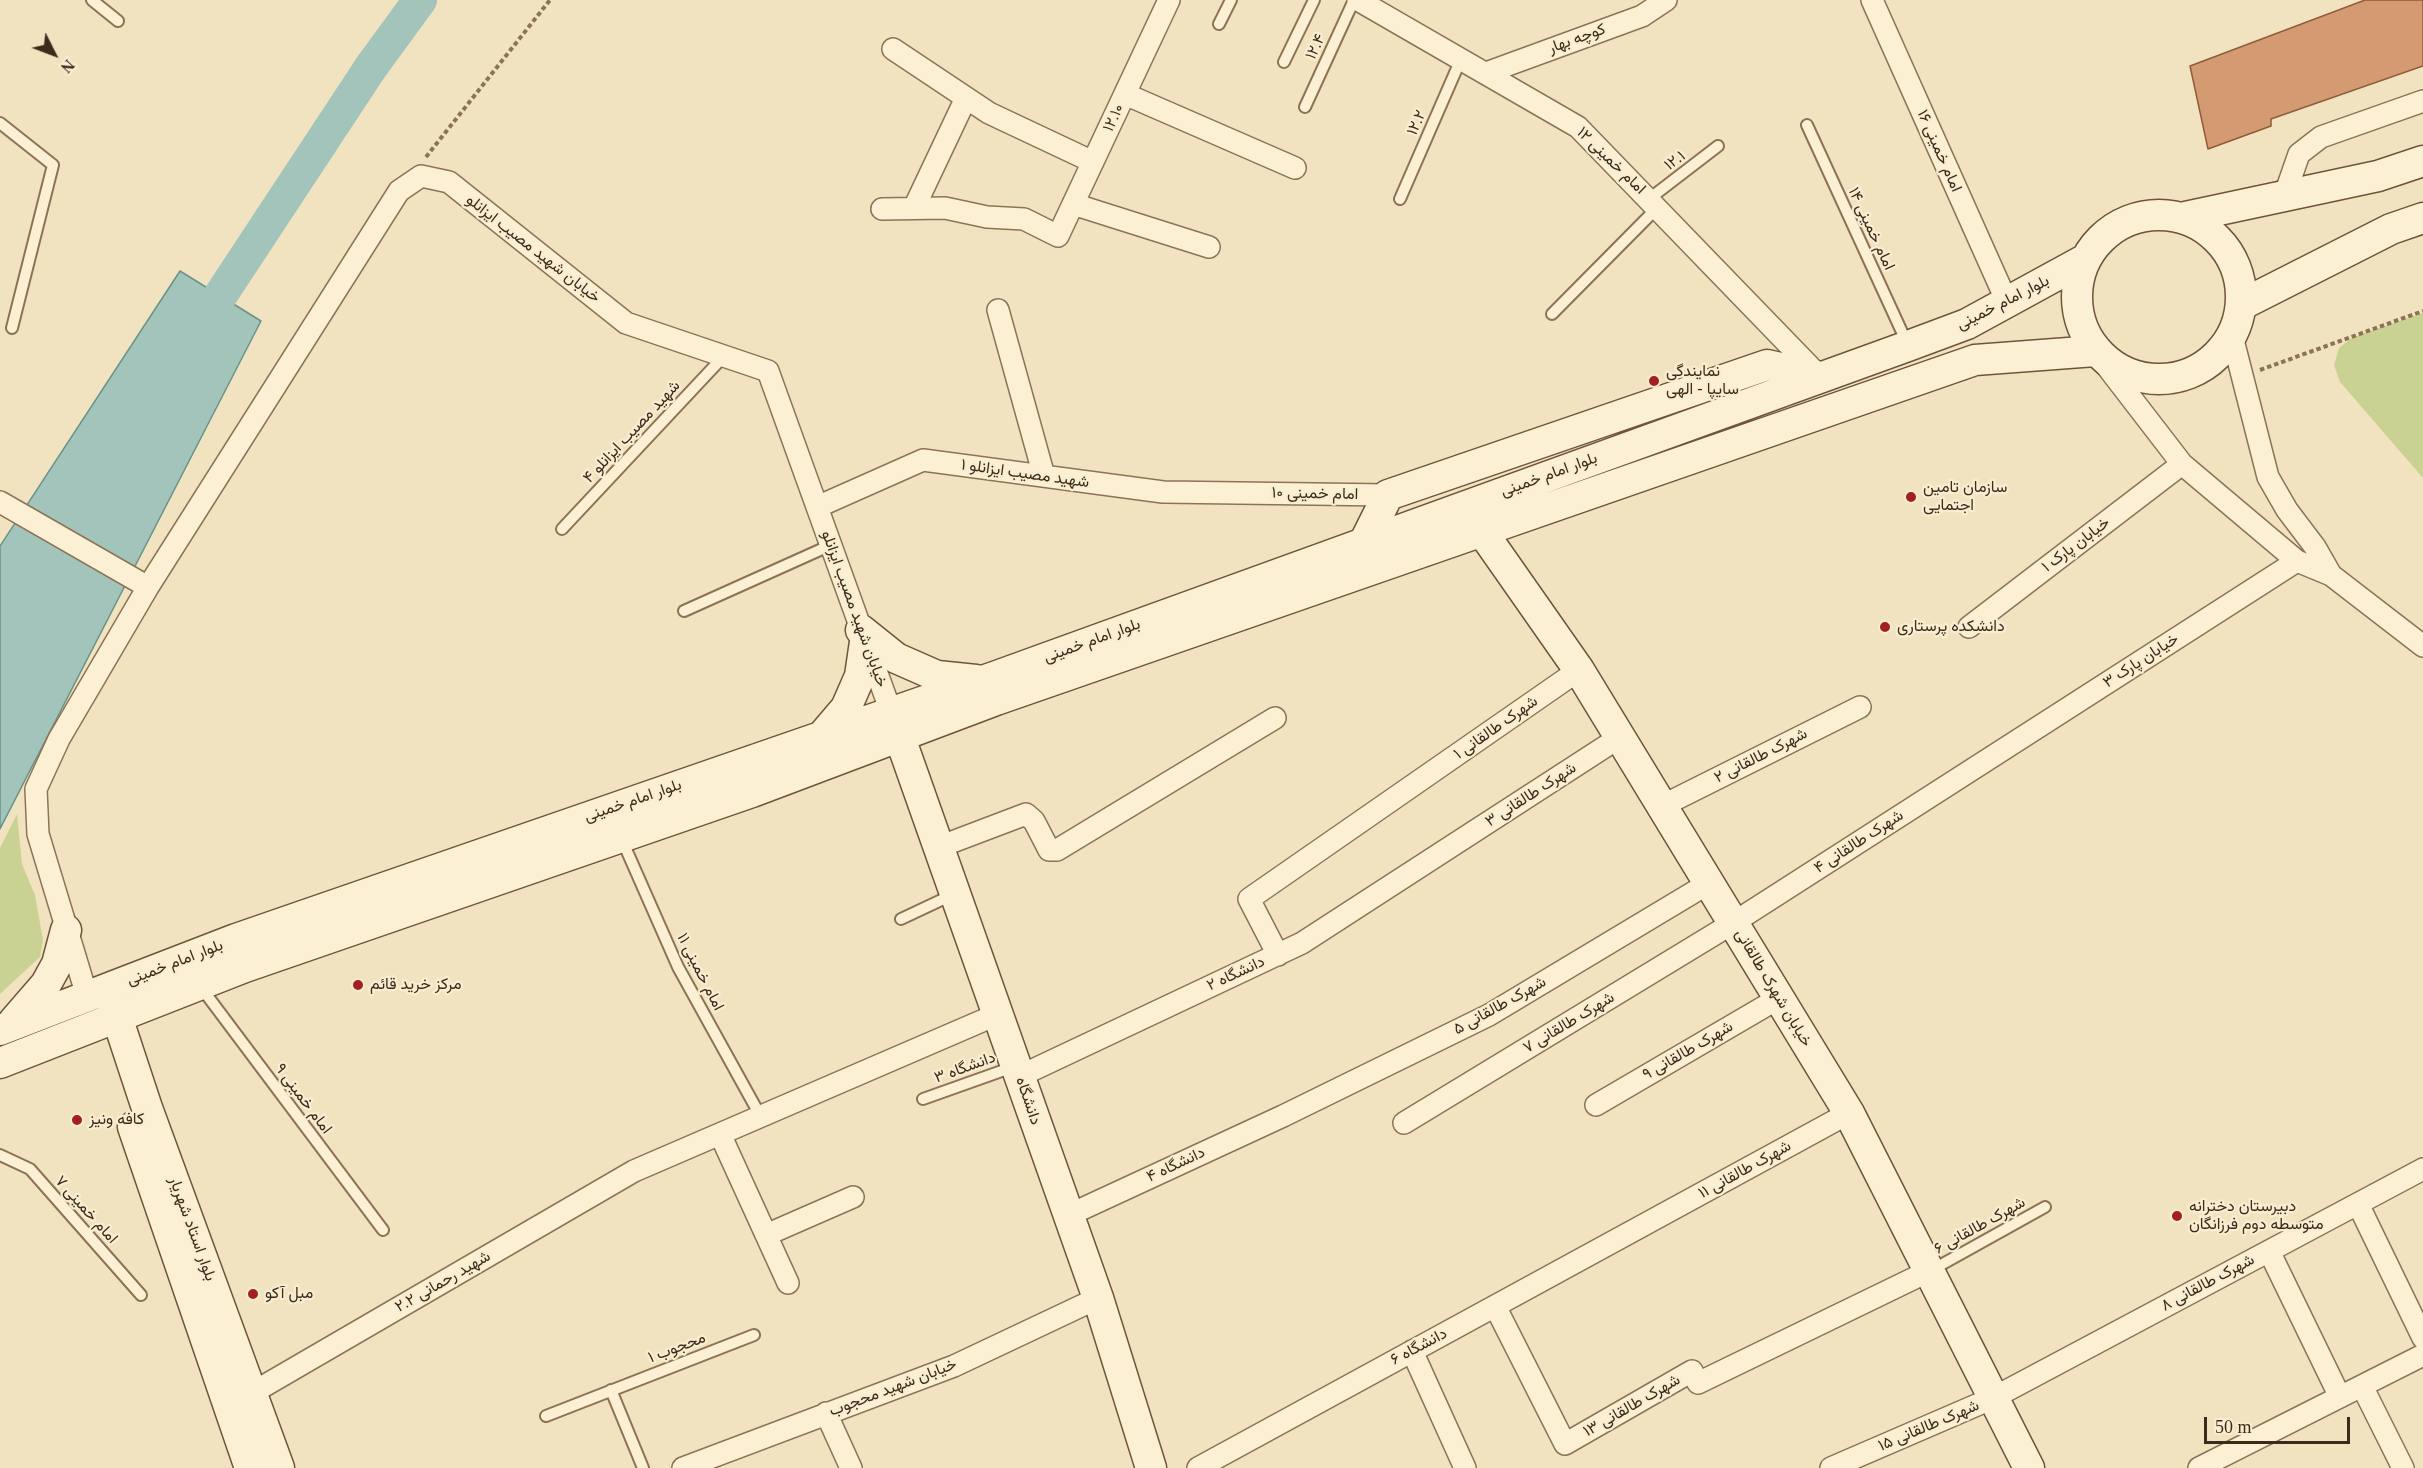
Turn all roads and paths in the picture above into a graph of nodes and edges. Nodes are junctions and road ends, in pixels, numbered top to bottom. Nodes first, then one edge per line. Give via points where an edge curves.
1 (92, 0) edge
2 (550, 0) edge
3 (1169, 0) edge
4 (1231, 0) edge
5 (1314, 0) edge
6 (1356, 0) edge
7 (1666, 0) edge
8 (1872, 0) edge
9 (118, 21) dead end
10 (1219, 24) dead end
11 (893, 49) dead end
12 (1461, 59) junction
13 (1284, 62) dead end
14 (1486, 73) junction
15 (1125, 94) junction
16 (966, 98) junction
17 (2423, 101) edge
18 (1305, 107) dead end
19 (0, 123) edge
20 (1807, 125) dead end
21 (1719, 146) dead end
22 (2423, 161) edge
23 (1093, 162) junction
24 (1295, 168) dead end
25 (399, 191) junction
26 (2284, 197) junction
27 (1400, 199) dead end
28 (1073, 204) junction
29 (1653, 204) junction
30 (914, 208) junction
31 (882, 209) dead end
32 (2181, 218) junction
33 (2423, 218) edge
34 (1209, 247) dead end
35 (2086, 259) junction
36 (2007, 302) junction
37 (2241, 305) junction
38 (998, 310) dead end
39 (2423, 311) edge
40 (1552, 314) dead end
41 (12, 328) dead end
42 (2232, 336) junction
43 (1908, 346) junction
44 (2095, 351) junction
45 (724, 356) junction
46 (2245, 376) junction
47 (1820, 377) junction
48 (1480, 464) junction
49 (2182, 464) junction
50 (1044, 476) junction
51 (1242, 493) joint
52 (1388, 495) junction
53 (0, 502) edge
54 (817, 507) junction
55 (1480, 510) junction
56 (562, 529) dead end
57 (1365, 542) junction
58 (831, 545) junction
59 (2297, 561) junction
60 (2331, 575) junction
61 (148, 587) junction
62 (684, 611) dead end
63 (1969, 627) dead end
64 (863, 636) junction
65 (2423, 646) edge
66 (1579, 670) junction
67 (982, 681) junction
68 (1860, 707) dead end
69 (1275, 718) dead end
70 (896, 724) junction
71 (824, 735) junction
72 (1620, 738) junction
73 (1985, 761) joint
74 (1662, 806) junction
75 (621, 837) junction
76 (939, 847) junction
77 (1442, 853) joint
78 (1709, 883) junction
79 (956, 894) junction
80 (901, 919) dead end
81 (1733, 923) junction
82 (66, 930) junction
83 (1278, 955) junction
84 (199, 985) junction
85 (97, 993) junction
86 (1779, 998) junction
87 (998, 1014) junction
88 (108, 1022) junction
89 (4, 1029) edge
90 (0, 1063) edge
91 (1018, 1071) junction
92 (923, 1099) dead end
93 (1596, 1105) dead end
94 (1849, 1113) junction
95 (1283, 1116) joint
96 (761, 1117) junction
97 (1404, 1123) dead end
98 (720, 1134) junction
99 (0, 1155) edge
100 (2423, 1169) edge
101 (853, 1197) dead end
102 (2358, 1204) junction
103 (2045, 1207) dead end
104 (1068, 1215) junction
105 (1641, 1227) joint
106 (383, 1230) dead end
107 (766, 1235) junction
108 (2269, 1251) junction
109 (1929, 1271) junction
110 (788, 1283) dead end
111 (141, 1295) dead end
112 (1098, 1298) junction
113 (1495, 1306) junction
114 (754, 1335) dead end
115 (2423, 1338) edge
116 (1412, 1351) junction
117 (2423, 1355) edge
118 (2362, 1386) junction
119 (611, 1390) junction
120 (252, 1393) junction
121 (2340, 1397) junction
122 (1993, 1398) junction
123 (826, 1413) junction
124 (546, 1416) dead end
125 (250, 1468) edge
126 (279, 1468) edge
127 (643, 1468) edge
128 (683, 1468) edge
129 (851, 1468) edge
130 (1151, 1468) edge
131 (1198, 1468) edge
132 (1465, 1468) edge
133 (1832, 1468) edge
134 (2029, 1468) edge
135 (2199, 1468) edge
136 (2403, 1468) edge

1 - 9 lane
2 - 25 path
3 - 15 street, ۱۲.۱۰
4 - 10 lane
5 - 13 lane
6 - 12 street, امام خمینی ۱۲
6 - 18 lane, ۱۲.۴
7 - 14 street, کوچه بهار via 1642,16
8 - 36 street, امام خمینی ۱۶
11 - 16 street
12 - 14 street, امام خمینی ۱۲
12 - 27 lane, ۱۲.۲
14 - 29 street, امام خمینی ۱۲ via 1578,127
15 - 23 street, ۱۲.۱۰
15 - 24 street
16 - 23 street via 989,113
16 - 30 street
17 - 26 street via 2321,137 2299,154
19 - 41 lane via 52,165
20 - 43 lane, امام خمینی ۱۴
21 - 29 lane, ۱۲.۱
22 - 26 main road via 2378,176
23 - 28 street, ۱۲.۱۰
25 - 45 street, خیابان شهید مصیب ایزانلو via 421,176 448,182 626,323
25 - 61 street, خیابان شهید مصیب ایزانلو
26 - 32 main road
28 - 30 street, ۱۲.۱۰ via 1058,236 1024,219 987,217 945,208
28 - 34 street
29 - 40 lane, ۱۲.۱
29 - 47 street, امام خمینی ۱۲
30 - 31 street
32 - 35 main road via 2154,215 2126,222 2103,237
32 - 37 main road via 2207,230 2228,250 2239,276
33 - 37 main road via 2391,229
35 - 36 main road, بلوار امام خمینی
35 - 44 main road via 2077,290 2080,322
36 - 43 main road, بلوار امام خمینی via 1967,324
37 - 42 main road
38 - 50 street
39 - 46 path
42 - 44 main road via 2212,361 2184,376 2152,380 2121,371
42 - 46 street
43 - 47 main road, بلوار امام خمینی
44 - 49 street
44 - 55 main road, بلوار امام خمینی via 1975,360
45 - 54 street, خیابان شهید مصیب ایزانلو via 768,371
45 - 56 lane, شهید مصیب ایزانلو ۴
46 - 60 street via 2268,477
47 - 48 main road via 1767,365
47 - 55 main road, بلوار امام خمینی
48 - 52 main road
48 - 55 main road
49 - 59 street
49 - 63 street, خیابان پارک ۱
50 - 51 street, شهید مصیب ایزانلو ۱ via 1162,492
50 - 54 street, شهید مصیب ایزانلو ۱ via 923,460
51 - 52 street, امام خمینی ۱۰
52 - 57 main road
53 - 61 street
54 - 58 street, خیابان شهید مصیب ایزانلو
55 - 57 main road, بلوار امام خمینی
55 - 66 main road, خیابان شهرک طالقانی
55 - 70 main road, بلوار امام خمینی
57 - 67 main road, بلوار امام خمینی
58 - 62 lane
58 - 64 street, خیابان شهید مصیب ایزانلو
59 - 60 street
59 - 73 street, خیابان پارک ۳
60 - 65 street
61 - 82 street, خیابان شهید مصیب ایزانلو via 59,739 36,789 38,834
64 - 67 main road via 896,658 937,676
64 - 70 street, خیابان شهید مصیب ایزانلو
64 - 71 main road via 860,676 846,708
66 - 72 main road, خیابان شهرک طالقانی
66 - 83 street, شهرک طالقانی ۱ via 1249,899
67 - 70 main road, بلوار امام خمینی
68 - 74 street, شهرک طالقانی ۲
69 - 76 street via 1057,850 1049,850 1026,814
70 - 71 main road, بلوار امام خمینی
70 - 75 main road, بلوار امام خمینی
70 - 76 main road, دانشگاه
71 - 85 main road, بلوار امام خمینی via 236,939
72 - 74 main road, خیابان شهرک طالقانی
72 - 77 street, شهرک طالقانی ۳
73 - 81 street, شهرک طالقانی ۴
74 - 78 main road, خیابان شهرک طالقانی
75 - 84 main road, بلوار امام خمینی
75 - 96 lane, امام خمینی ۱۱ via 678,967
76 - 79 main road, دانشگاه
77 - 83 street, دانشگاه ۲
78 - 81 main road, خیابان شهرک طالقانی
78 - 95 street, شهرک طالقانی ۵ via 1489,1015
79 - 80 lane
79 - 87 main road, دانشگاه
81 - 86 main road, خیابان شهرک طالقانی
81 - 97 street, شهرک طالقانی ۷
82 - 85 street, خیابان شهید مصیب ایزانلو
82 - 89 main road via 57,964 46,984
83 - 91 street, دانشگاه ۲
84 - 88 main road, بلوار امام خمینی
84 - 106 lane, امام خمینی ۹
85 - 88 main road, بلوار استاد شهریار
85 - 89 main road, بلوار امام خمینی
86 - 93 street, شهرک طالقانی ۹
86 - 94 main road, خیابان شهرک طالقانی
87 - 91 main road, دانشگاه
87 - 96 street, شهید رحمانی ۲.۲
88 - 90 main road, بلوار امام خمینی
88 - 120 main road, بلوار استاد شهریار via 147,1108
88 - 125 main road, بلوار استاد شهریار
91 - 92 lane, دانشگاه ۳
91 - 104 main road, دانشگاه
94 - 105 street, شهرک طالقانی ۱۱
94 - 109 main road, خیابان شهرک طالقانی
95 - 104 street, دانشگاه ۴
96 - 98 street, شهید رحمانی ۲.۲
98 - 107 street
98 - 120 street, شهید رحمانی ۲.۲ via 634,1171
99 - 111 lane, امام خمینی ۷ via 30,1169
100 - 102 street, شهرک طالقانی ۸
101 - 107 street
102 - 108 street, شهرک طالقانی ۸
102 - 115 street
103 - 109 lane, شهرک طالقانی ۶
104 - 112 main road, دانشگاه
105 - 113 street, دانشگاه ۶
107 - 110 street
108 - 121 street
108 - 122 street, شهرک طالقانی ۸
109 - 113 street, شهرک طالقانی ۱۳ via 1698,1383 1692,1371 1565,1444
109 - 122 main road, خیابان شهرک طالقانی
112 - 123 street, خیابان شهید محجوب via 954,1366
112 - 130 main road, دانشگاه
113 - 116 street, دانشگاه ۶
114 - 119 lane, محجوب ۱
116 - 131 street, دانشگاه ۶
116 - 132 street
117 - 118 street
118 - 121 street
118 - 136 street
119 - 124 lane, محجوب ۱
119 - 127 lane
120 - 126 main road, بلوار استاد شهریار
121 - 135 street
122 - 133 street, شهرک طالقانی ۱۵
122 - 134 main road, خیابان شهرک طالقانی
123 - 128 street, خیابان شهید محجوب
123 - 129 street

